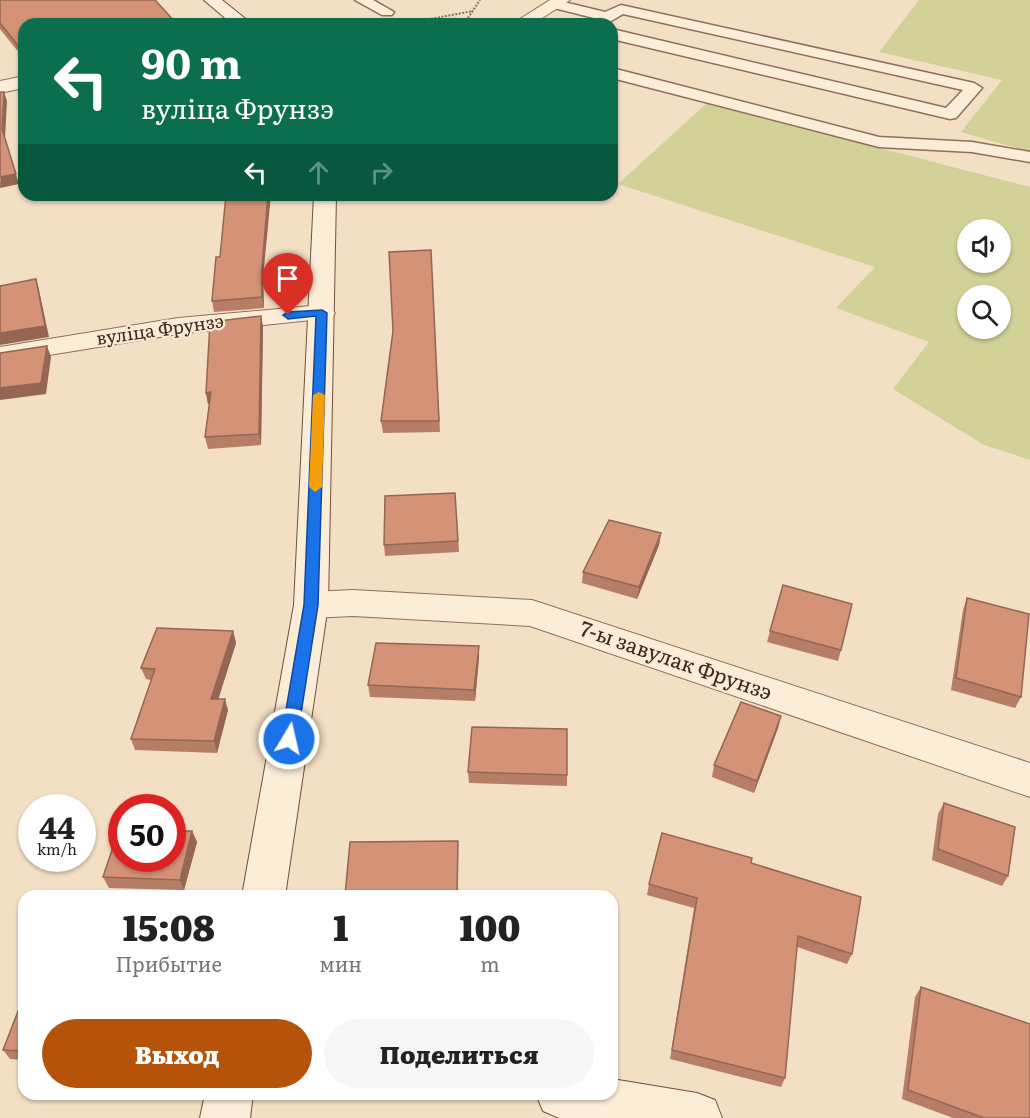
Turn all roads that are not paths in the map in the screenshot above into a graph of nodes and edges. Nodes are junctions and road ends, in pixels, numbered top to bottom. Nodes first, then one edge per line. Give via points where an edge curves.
1 (212, 0) edge
2 (362, 0) edge
3 (559, 2) edge
4 (387, 12) dead end
5 (235, 18) edge
6 (531, 18) edge
7 (596, 18) edge
8 (605, 18) edge
9 (618, 35) edge
10 (618, 75) edge
11 (18, 83) edge
12 (0, 87) edge
13 (1030, 157) edge
14 (325, 201) edge
15 (322, 313) junction
16 (0, 355) edge
17 (311, 605) junction
18 (1030, 780) edge
19 (264, 890) edge
20 (228, 1100) edge
21 (594, 1100) edge
22 (225, 1118) edge
23 (697, 1118) edge

1 - 5 street
2 - 4 lane
3 - 6 street
3 - 7 lane
8 - 9 lane via 621,9 974,88 951,114
10 - 13 lane via 879,142 972,147
11 - 12 street
14 - 15 street
15 - 16 street, вуліца Фрунзэ via 177,326
15 - 17 street
17 - 18 street, 7-ы завулак Фрунзэ via 353,603 532,613
17 - 19 street
20 - 22 street
21 - 23 street

